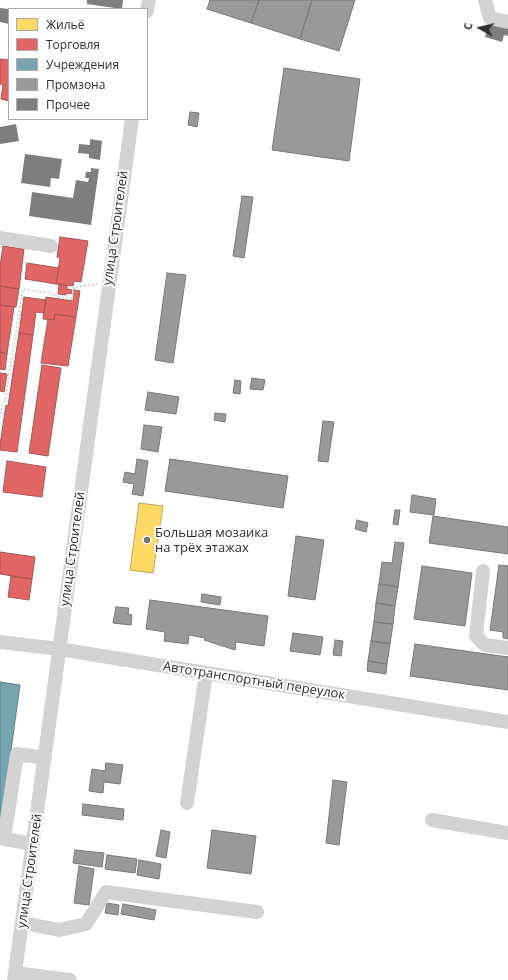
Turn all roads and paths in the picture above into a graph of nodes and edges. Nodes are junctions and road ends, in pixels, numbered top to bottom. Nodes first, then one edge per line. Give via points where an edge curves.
1 (485, 0) edge
2 (508, 22) edge
3 (132, 120) edge
4 (0, 238) edge
5 (50, 246) dead end
6 (109, 277) junction
7 (0, 418) edge
8 (483, 571) dead end
9 (0, 642) edge
10 (508, 648) edge
11 (59, 649) junction
12 (206, 673) junction
13 (508, 722) edge
14 (45, 758) junction
15 (187, 803) dead end
16 (432, 820) dead end
17 (508, 833) edge
18 (33, 844) junction
19 (257, 912) dead end
20 (22, 923) junction
21 (15, 976) edge
22 (70, 980) edge

1 - 2 street via 490,18
3 - 6 street, улица Строителей
4 - 5 street
6 - 7 path via 99,284 74,287 72,299 23,289
6 - 11 street, улица Строителей
8 - 10 street via 476,636 485,645
9 - 11 street, Автотранспортный переулок
11 - 12 street, Автотранспортный переулок
11 - 14 street, улица Строителей
12 - 13 street, Автотранспортный переулок
12 - 15 street
14 - 18 street, улица Строителей
14 - 18 street via 17,754 4,838
16 - 17 street
18 - 20 street, улица Строителей
19 - 20 street via 106,892 86,924 59,930
20 - 21 street, улица Строителей
21 - 22 street

